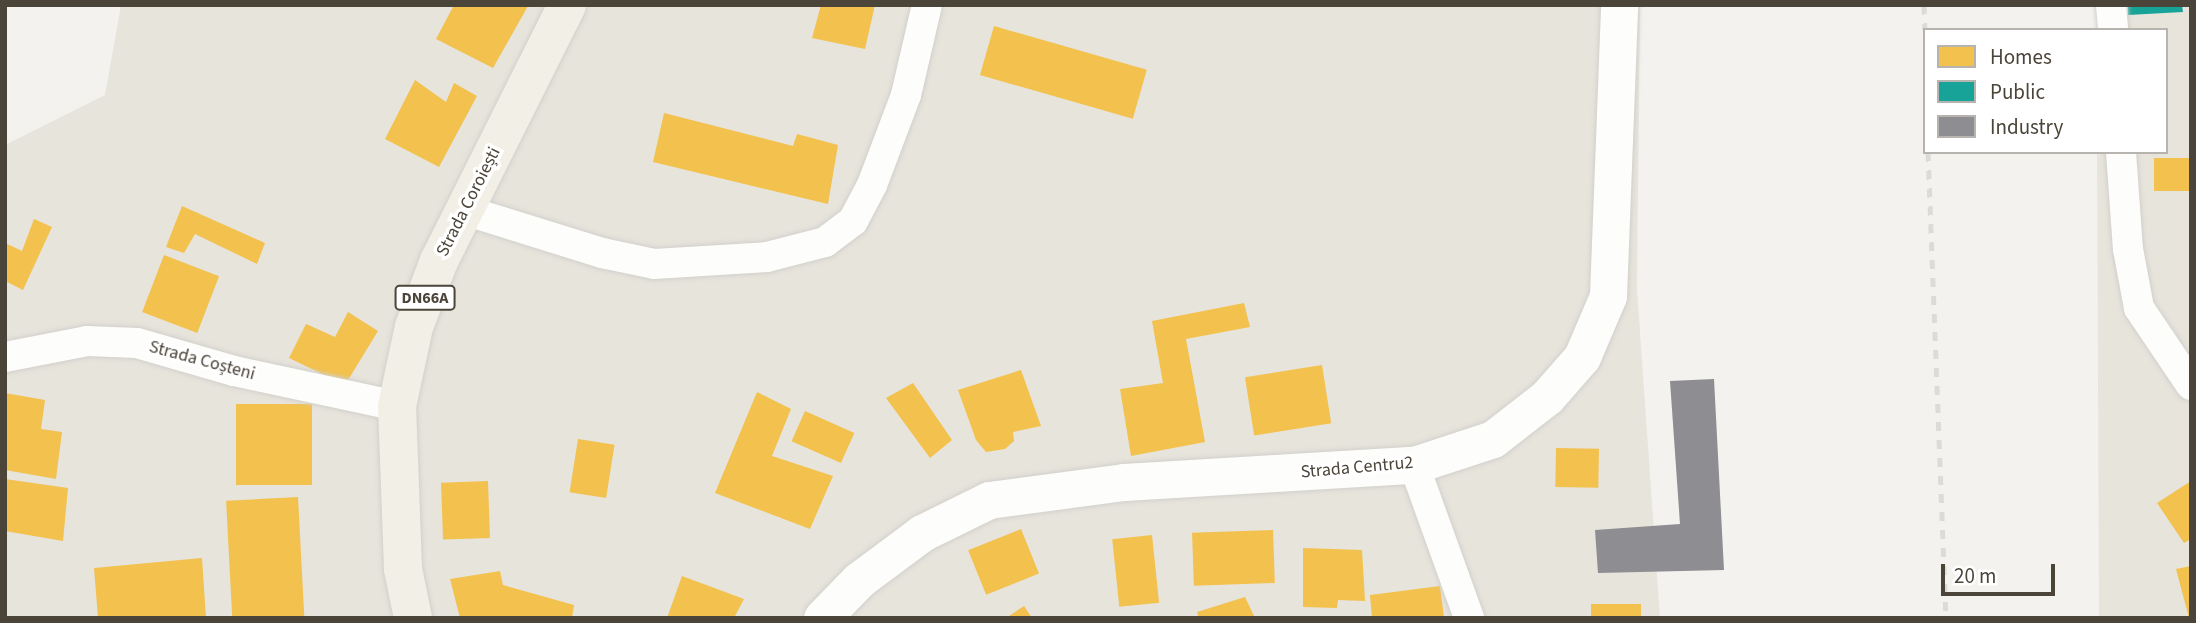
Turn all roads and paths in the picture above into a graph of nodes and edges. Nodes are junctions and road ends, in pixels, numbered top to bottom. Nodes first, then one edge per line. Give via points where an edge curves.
1 (567, 5) edge
2 (926, 5) edge
3 (1619, 5) edge
4 (2111, 5) edge
5 (2113, 28) edge
6 (2121, 154) edge
7 (464, 210) junction
8 (5, 357) edge
9 (2191, 385) edge
10 (397, 406) junction
11 (1414, 465) junction
12 (413, 618) edge
13 (822, 618) edge
14 (1469, 618) edge

1 - 7 main road, Strada Coroiești / DN66A
2 - 7 street via 906,95 872,186 853,221 825,242 767,257 654,264
3 - 11 street, Strada Centru2 via 1608,296 1582,357 1547,397 1493,439
4 - 5 street
6 - 9 street via 2128,249 2138,308
7 - 10 main road, Strada Coroiești / DN66A via 414,327
8 - 10 street, Strada Coșteni via 87,341 136,343 234,371
10 - 12 main road, Strada Coroiești / DN66A via 403,569
11 - 13 street, Strada Centru2 via 1124,482 989,500 922,533 859,580
11 - 14 street

